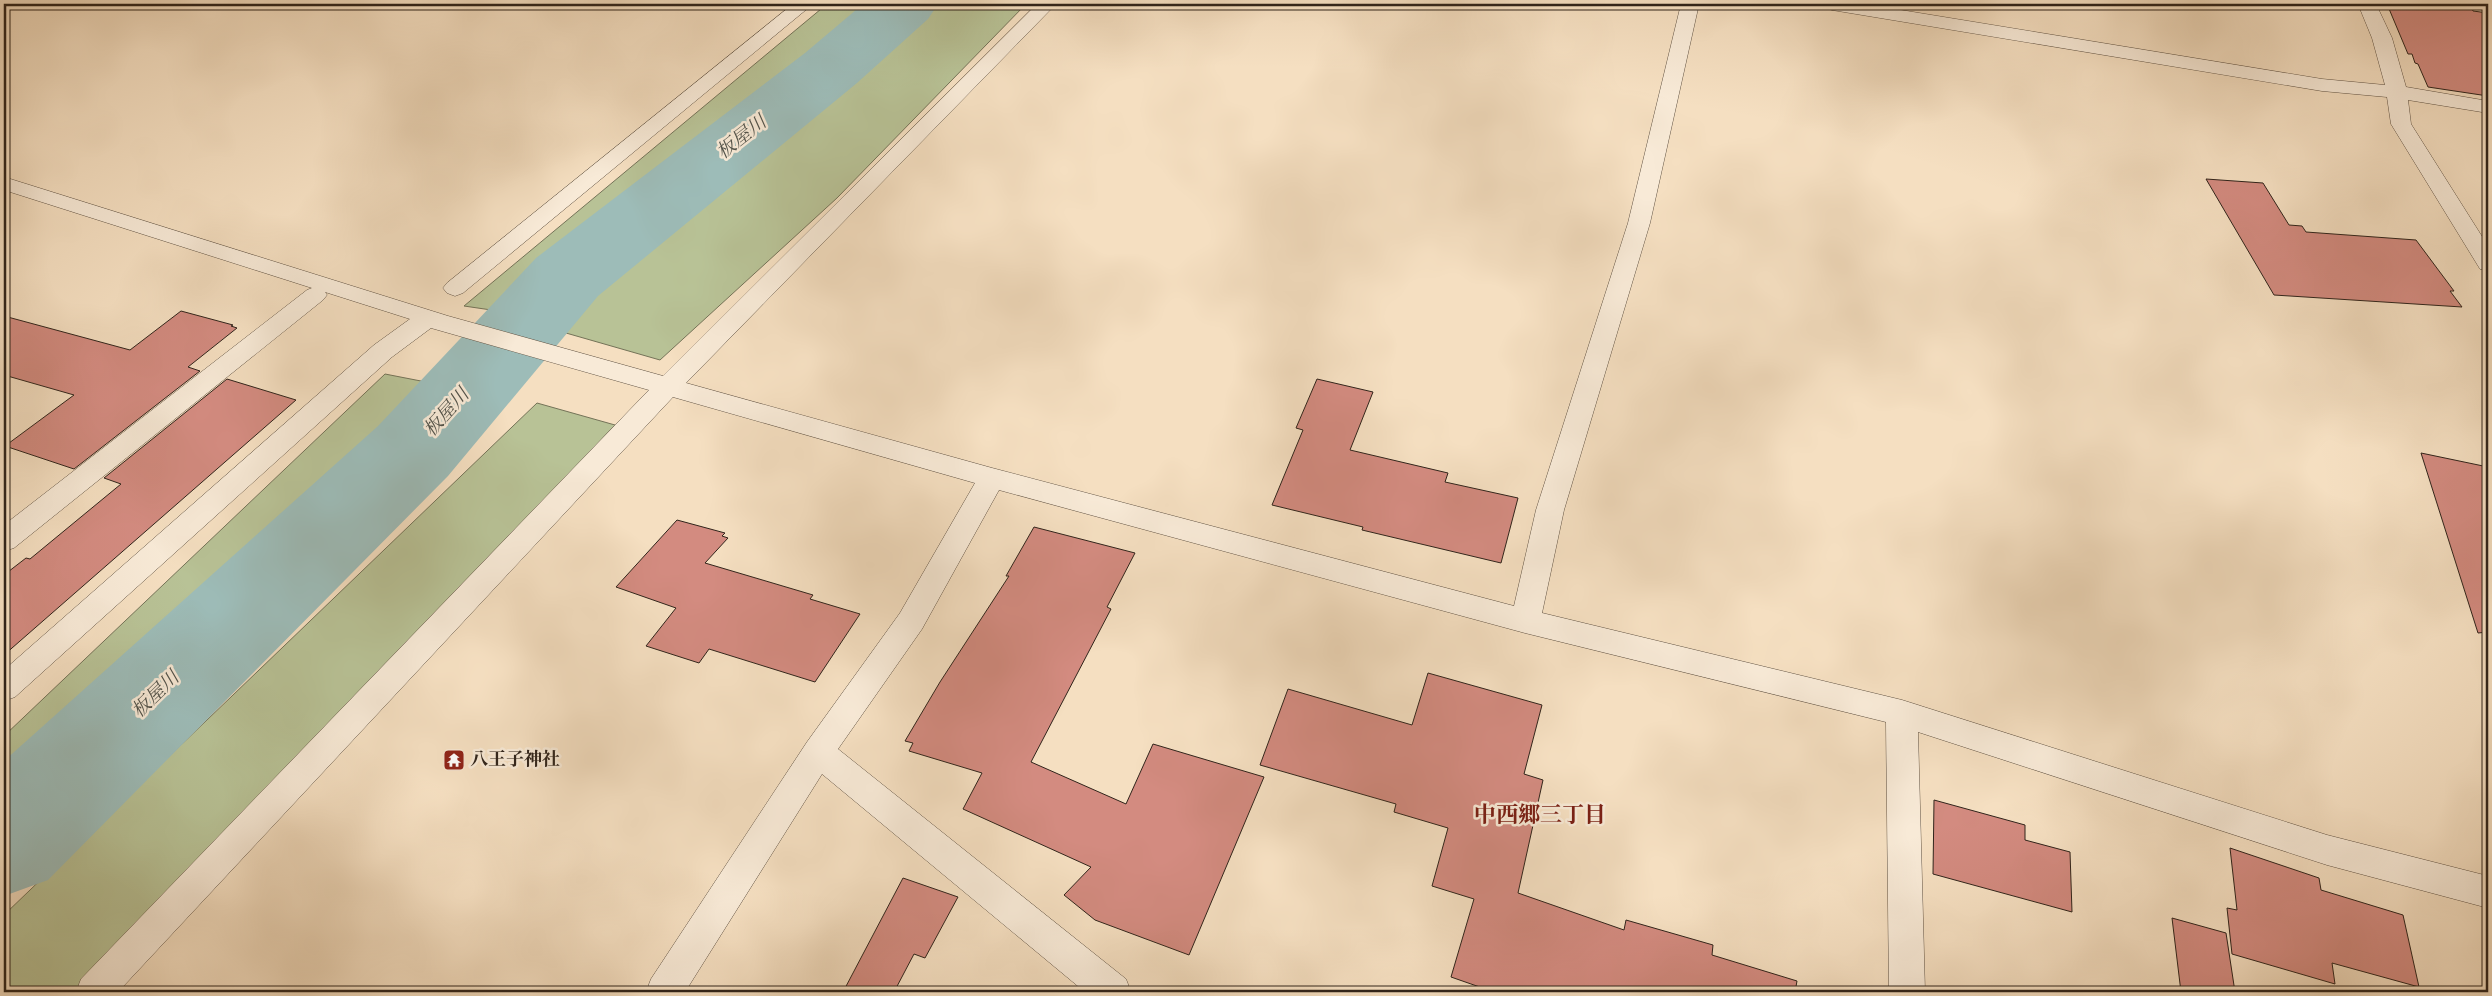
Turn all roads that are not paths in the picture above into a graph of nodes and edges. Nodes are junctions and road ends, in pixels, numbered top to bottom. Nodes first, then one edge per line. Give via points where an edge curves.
1 (804, 4) edge
2 (1047, 4) edge
3 (1690, 4) edge
4 (1832, 4) edge
5 (2367, 4) edge
6 (2397, 92) junction
7 (2488, 108) edge
8 (4, 183) edge
9 (2488, 264) edge
10 (455, 288) dead end
11 (315, 294) dead end
12 (434, 320) junction
13 (669, 385) junction
14 (992, 478) junction
15 (4, 540) edge
16 (1525, 621) junction
17 (4, 688) edge
18 (1902, 713) junction
19 (818, 752) junction
20 (2488, 892) edge
21 (94, 992) edge
22 (664, 992) edge
23 (1113, 992) edge
24 (1906, 992) edge

1 - 10 street
2 - 13 street
3 - 16 street via 1639,223 1550,510
4 - 6 street via 2302,82
5 - 6 street via 2382,38
6 - 7 street
6 - 9 street via 2401,124
8 - 12 street
11 - 15 street
12 - 13 street
12 - 17 street via 383,351
13 - 14 street
13 - 21 street
14 - 16 street
14 - 19 street via 911,621
16 - 18 street
18 - 20 street via 2327,850
18 - 24 street
19 - 22 street
19 - 23 street

